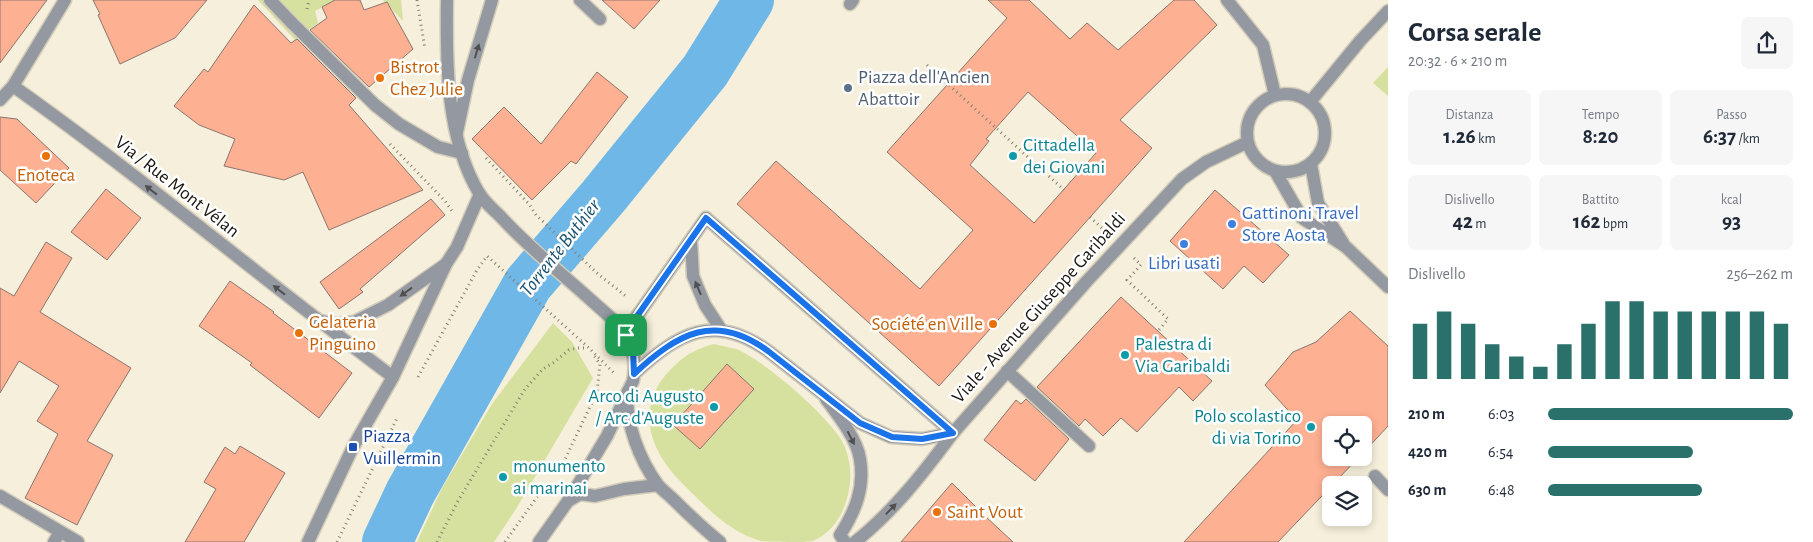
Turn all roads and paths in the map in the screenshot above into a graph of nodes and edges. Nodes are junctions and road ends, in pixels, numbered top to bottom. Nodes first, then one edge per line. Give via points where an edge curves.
1 (66, 0) edge
2 (270, 0) edge
3 (417, 0) edge
4 (446, 0) edge
5 (492, 0) edge
6 (580, 0) edge
7 (1227, 0) edge
8 (1388, 12) edge
9 (600, 19) dead end
10 (426, 56) dead end
11 (927, 65) dead end
12 (13, 86) junction
13 (1275, 95) junction
14 (0, 100) edge
15 (1310, 102) junction
16 (399, 124) junction
17 (457, 132) junction
18 (1248, 142) junction
19 (462, 153) junction
20 (483, 154) dead end
21 (1311, 164) junction
22 (1276, 171) junction
23 (1064, 190) dead end
24 (480, 194) junction
25 (449, 218) dead end
26 (691, 240) junction
27 (1121, 246) junction
28 (1346, 247) junction
29 (446, 264) junction
30 (1388, 287) edge
31 (626, 296) dead end
32 (317, 320) junction
33 (722, 331) junction
34 (1158, 331) dead end
35 (626, 335) junction
36 (588, 347) junction
37 (1007, 371) junction
38 (634, 374) junction
39 (393, 377) junction
40 (414, 385) dead end
41 (628, 391) junction
42 (825, 397) junction
43 (398, 416) dead end
44 (953, 433) junction
45 (1089, 446) dead end
46 (559, 472) dead end
47 (1375, 476) dead end
48 (658, 485) junction
49 (551, 490) dead end
50 (1388, 490) edge
51 (0, 496) edge
52 (568, 501) junction
53 (57, 537) edge
54 (78, 542) edge
55 (308, 542) edge
56 (337, 542) edge
57 (437, 542) edge
58 (505, 542) edge
59 (539, 542) edge
60 (720, 542) edge
61 (845, 542) edge
62 (855, 542) edge

1 - 12 street
2 - 16 street via 375,105
3 - 10 path
4 - 17 street via 450,97
17 -> 5 street via 468,80
6 - 9 street
7 - 13 street via 1263,45
8 - 15 street
11 - 23 path
12 - 14 street
32 -> 12 street, Via / Rue Mont Vélan
13 - 15 street via 1293,94
13 - 18 street via 1265,99 1252,113
15 - 21 street via 1319,112 1325,139
16 - 19 street via 438,147
16 - 25 path via 384,139 445,201 452,212
17 - 19 street
18 - 22 street via 1253,155
18 - 27 street, Viale - Avenue Giuseppe Garibaldi via 1206,162 1182,179
19 - 24 street
20 - 31 path via 536,215
21 - 22 street via 1288,173
21 - 28 street via 1318,203
22 - 28 street via 1302,218
24 - 29 street
24 - 35 street via 513,230
33 -> 26 street via 692,276
26 - 35 street
26 - 44 street via 706,218
27 - 34 path via 1141,265 1127,280 1168,319
27 - 37 street, Viale - Avenue Giuseppe Garibaldi
28 - 30 street
29 -> 32 street via 388,305 354,322 336,324
29 - 39 street
32 - 39 street, Via / Rue Mont Vélan
33 - 38 street via 691,334 675,341
33 - 42 street via 753,340
35 - 38 street via 633,349
36 - 40 path via 487,256
36 - 41 path
36 - 46 path via 600,364 597,392
36 - 57 path via 568,350 543,368 524,389
37 - 44 street, Viale - Avenue Giuseppe Garibaldi
37 - 45 street
38 - 41 street
39 - 55 street via 353,447
41 - 48 street via 627,411 639,453
41 - 52 street via 607,436
42 - 44 street via 860,423 892,437 922,439
42 -> 61 street via 845,426 860,458 859,500 840,535
43 - 56 path
62 -> 44 street, Viale - Avenue Giuseppe Garibaldi via 900,500
47 - 50 street
48 - 52 street via 595,496 580,494
48 - 60 street
49 - 58 path via 538,497
51 - 53 street
52 - 59 street
53 - 54 street

